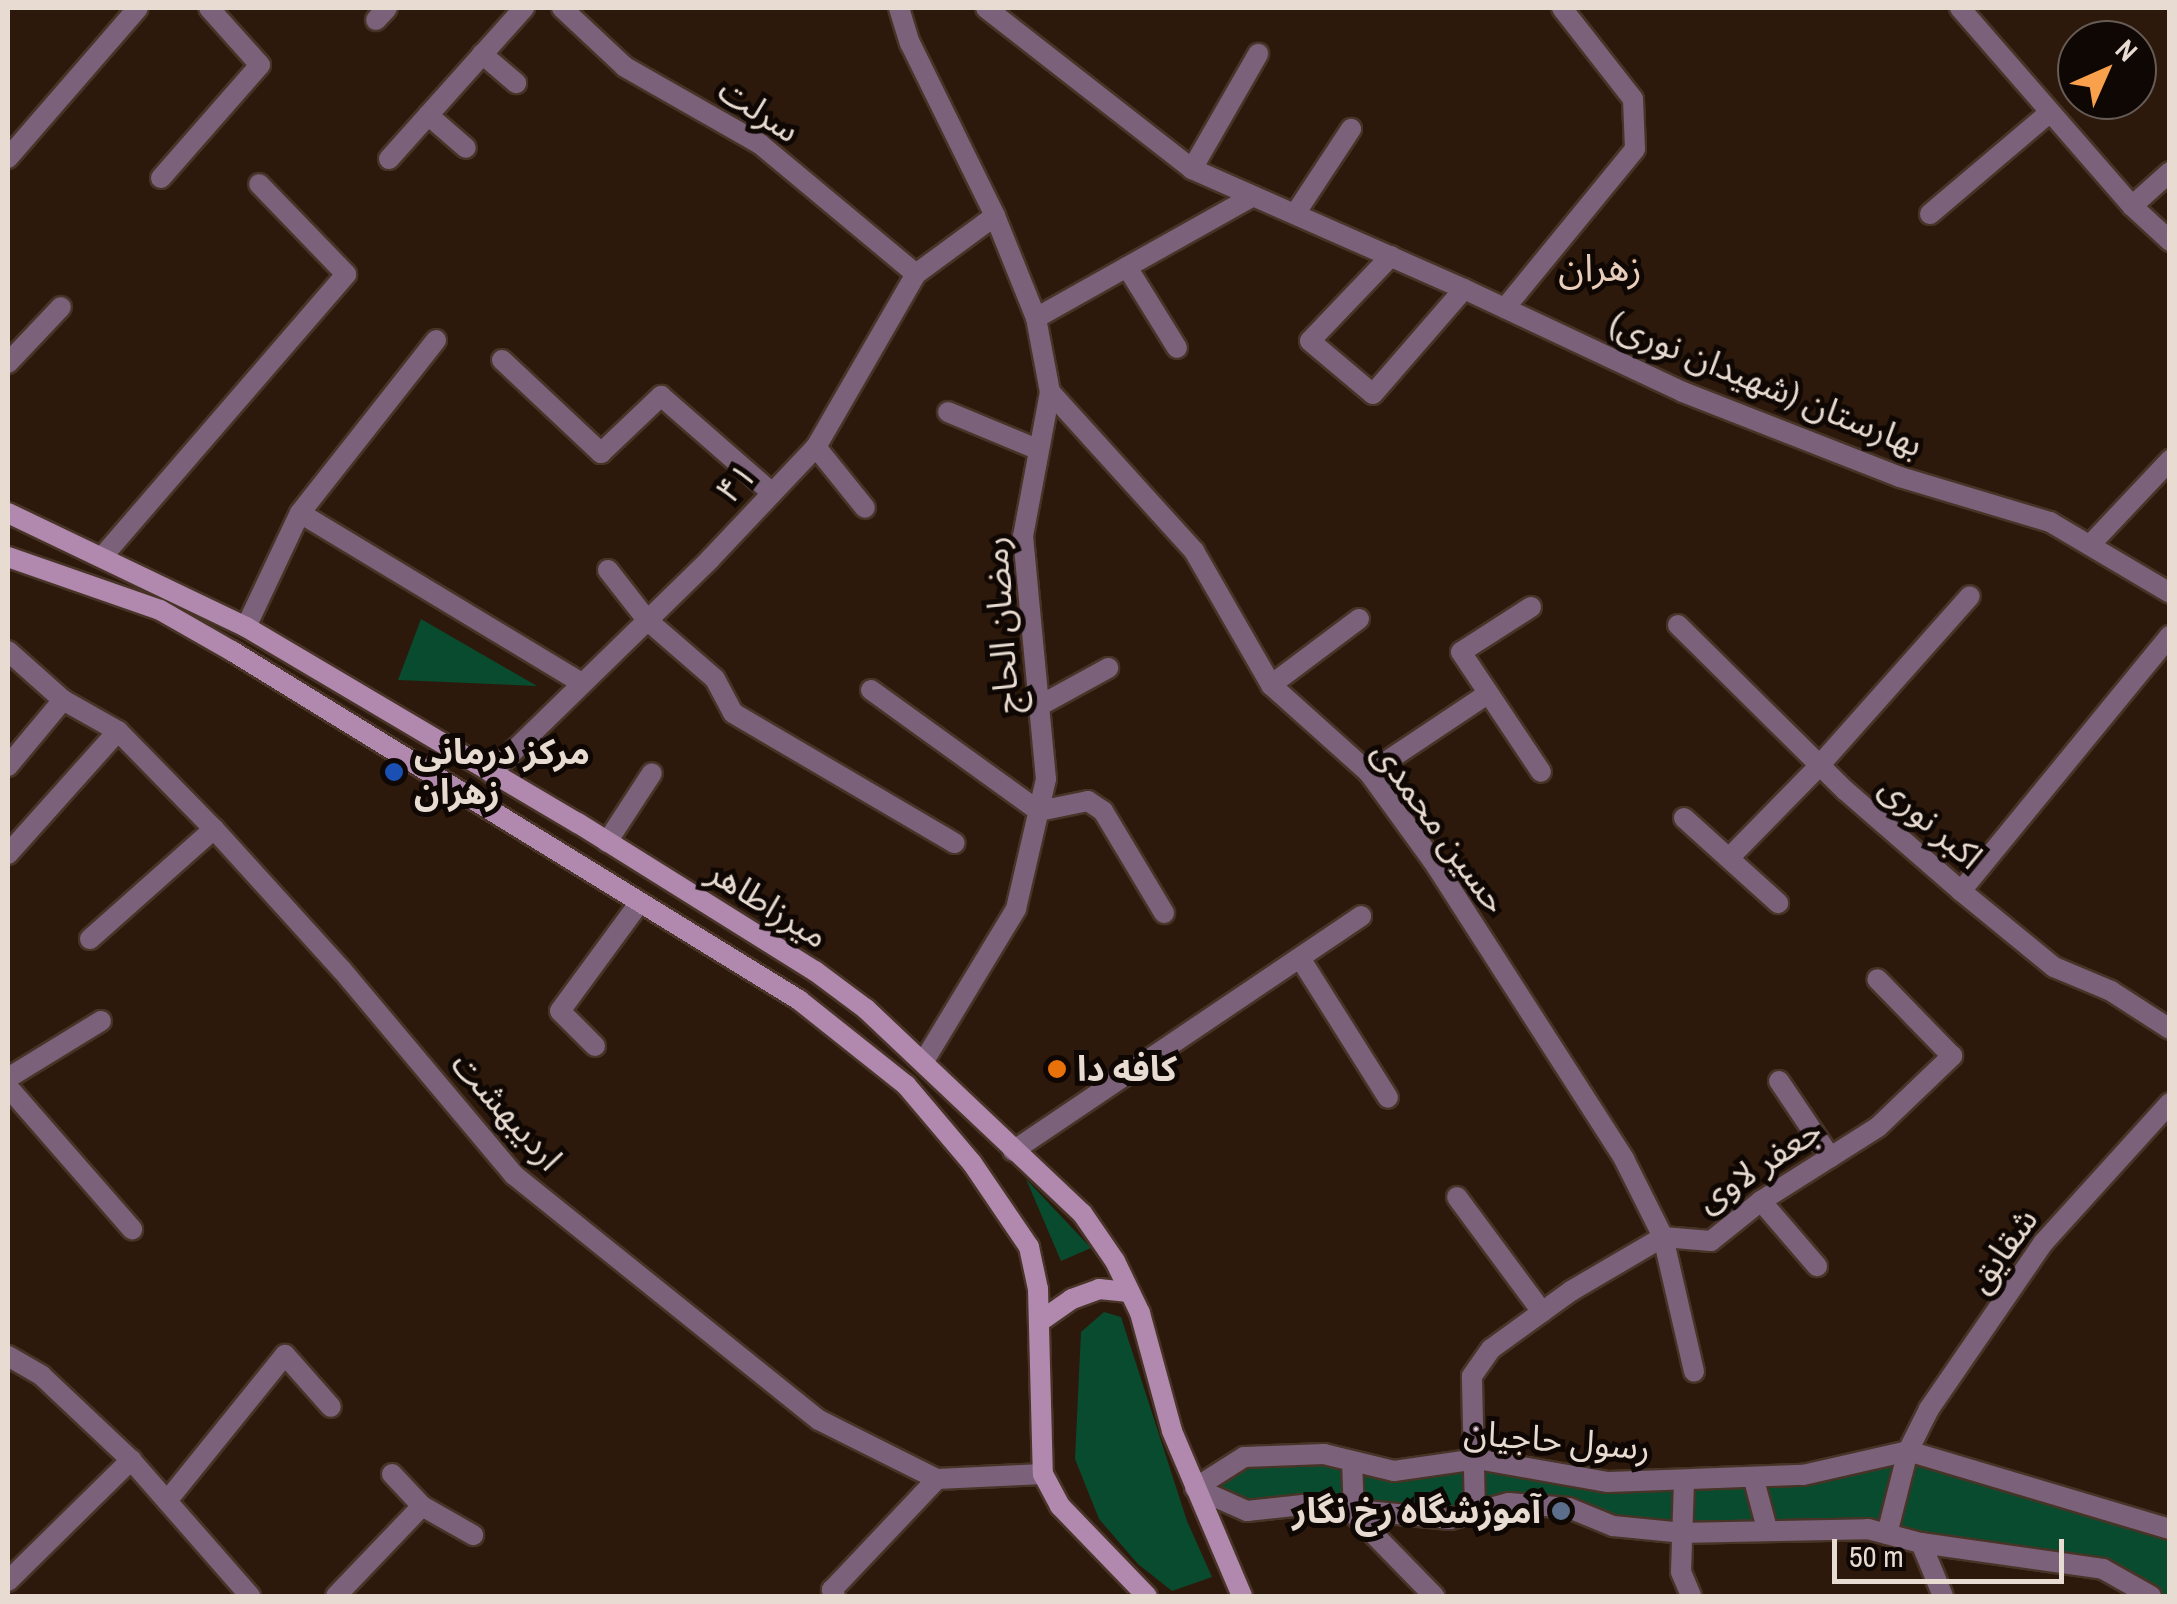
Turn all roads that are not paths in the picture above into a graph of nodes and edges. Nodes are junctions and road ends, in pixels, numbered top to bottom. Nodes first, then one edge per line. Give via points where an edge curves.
1 (138, 8) edge
2 (209, 8) edge
3 (524, 8) edge
4 (562, 8) edge
5 (898, 8) edge
6 (986, 8) edge
7 (1562, 8) edge
8 (1960, 8) edge
9 (482, 54) junction
10 (1258, 54) dead end
11 (516, 83) dead end
12 (2049, 113) junction
13 (428, 115) junction
14 (1351, 129) dead end
15 (466, 148) dead end
16 (8, 158) edge
17 (388, 159) dead end
18 (1192, 169) junction
19 (2170, 172) edge
20 (161, 178) dead end
21 (259, 184) dead end
22 (1253, 196) junction
23 (2132, 206) junction
24 (1295, 214) junction
25 (1930, 214) dead end
26 (995, 216) junction
27 (2170, 241) edge
28 (1391, 256) junction
29 (1127, 267) junction
30 (916, 274) junction
31 (1464, 288) junction
32 (61, 307) dead end
33 (1506, 308) junction
34 (1036, 318) junction
35 (436, 340) dead end
36 (1178, 348) dead end
37 (502, 360) dead end
38 (8, 363) edge
39 (1050, 392) junction
40 (948, 412) dead end
41 (816, 447) junction
42 (1037, 449) junction
43 (2170, 460) edge
44 (771, 492) junction
45 (864, 508) dead end
46 (300, 512) junction
47 (8, 514) edge
48 (2090, 545) junction
49 (102, 556) junction
50 (8, 557) edge
51 (608, 570) dead end
52 (2170, 593) edge
53 (1970, 596) dead end
54 (1531, 607) dead end
55 (1359, 619) dead end
56 (647, 620) junction
57 (1678, 626) dead end
58 (246, 627) junction
59 (2170, 636) edge
60 (8, 651) edge
61 (1108, 668) dead end
62 (582, 683) junction
63 (1271, 685) junction
64 (871, 690) dead end
65 (1486, 695) junction
66 (63, 700) junction
67 (1039, 706) junction
68 (118, 730) junction
69 (8, 766) edge
70 (1819, 766) junction
71 (491, 772) junction
72 (1541, 772) dead end
73 (652, 773) dead end
74 (1369, 773) junction
75 (1039, 811) junction
76 (1684, 818) dead end
77 (214, 830) junction
78 (607, 842) junction
79 (955, 844) dead end
80 (8, 854) edge
81 (1730, 857) junction
82 (1960, 891) junction
83 (640, 902) junction
84 (1778, 903) dead end
85 (1164, 912) dead end
86 (1361, 916) dead end
87 (90, 938) dead end
88 (1300, 958) junction
89 (1877, 978) dead end
90 (101, 1021) dead end
91 (2170, 1030) edge
92 (595, 1046) dead end
93 (924, 1061) junction
94 (8, 1078) edge
95 (1780, 1080) dead end
96 (8, 1087) edge
97 (1388, 1098) dead end
98 (2170, 1103) edge
99 (1013, 1151) junction
100 (1830, 1157) junction
101 (1457, 1198) dead end
102 (1761, 1201) junction
103 (132, 1229) dead end
104 (1664, 1237) junction
105 (1817, 1266) dead end
106 (1130, 1292) junction
107 (1542, 1312) junction
108 (1040, 1322) junction
109 (8, 1356) edge
110 (1694, 1371) dead end
111 (331, 1407) dead end
112 (1908, 1451) junction
113 (1477, 1459) junction
114 (131, 1460) junction
115 (1352, 1461) junction
116 (392, 1474) dead end
117 (1043, 1474) junction
118 (937, 1479) junction
119 (1754, 1480) junction
120 (1684, 1481) junction
121 (1195, 1488) junction
122 (167, 1501) junction
123 (422, 1506) junction
124 (1475, 1512) junction
125 (1354, 1514) junction
126 (1768, 1528) junction
127 (2170, 1529) edge
128 (1684, 1533) junction
129 (1886, 1534) junction
130 (472, 1535) dead end
131 (1920, 1543) junction
132 (8, 1582) edge
133 (1234, 1592) edge
134 (250, 1596) edge
135 (336, 1596) edge
136 (835, 1596) edge
137 (1146, 1596) edge
138 (1434, 1596) edge
139 (1692, 1596) edge
140 (1942, 1596) edge
141 (2151, 1596) edge

1 - 16 street
2 - 20 street via 260,65
3 - 9 street
4 - 30 street, سرلت via 625,67 760,144
5 - 26 street, رمضان الحاج
6 - 18 street, بهارستان (شهیدان نوری)
7 - 33 street via 1634,99 1635,149
8 - 12 street
9 - 11 street
9 - 13 street
10 - 18 street
12 - 23 street
12 - 25 street
13 - 15 street
13 - 17 street
14 - 24 street
18 - 22 street, بهارستان (شهیدان نوری)
19 - 23 street
21 - 49 street via 346,274
22 - 24 street, بهارستان (شهیدان نوری)
22 - 29 street
23 - 27 street
24 - 28 street, بهارستان (شهیدان نوری)
26 - 30 street, ۴۱
26 - 34 street, رمضان الحاج
28 - 31 street, بهارستان (شهیدان نوری)
28 - 31 street via 1310,341 1373,394
29 - 34 street
29 - 36 street
30 - 41 street, ۴۱
31 - 33 street, بهارستان (شهیدان نوری)
32 - 38 street
33 - 48 street, بهارستان (شهیدان نوری) via 1683,392 1900,477 2050,522
34 - 39 street, رمضان الحاج
35 - 46 street
37 - 44 street via 601,453 661,396
39 - 42 street, رمضان الحاج
39 - 63 street, حسین محمدی via 1194,551
40 - 42 street
41 - 44 street, ۴۱
41 - 45 street
42 - 67 street, رمضان الحاج via 1022,536
43 - 48 street
44 - 56 street, ۴۱
46 - 58 street
46 - 62 street
47 - 49 main road, میرزاطاهر
48 - 52 street, بهارستان (شهیدان نوری)
49 - 58 main road, میرزاطاهر
50 - 83 main road, میرزاطاهر via 160,610
51 - 56 street
53 - 70 street
54 - 65 street via 1461,652
55 - 63 street
56 - 62 street, ۴۱
56 - 79 street via 714,679 733,713
57 - 70 street, اکبر نوری
58 - 71 main road, میرزاطاهر
59 - 82 street
60 - 66 street, اردیبهشت
61 - 67 street
62 - 71 street, ۴۱
63 - 74 street, حسین محمدی
64 - 75 street
65 - 72 street
65 - 74 street
66 - 68 street, اردیبهشت
66 - 69 street
67 - 75 street, رمضان الحاج via 1046,779
68 - 77 street, اردیبهشت
68 - 80 street
70 - 81 street
70 - 82 street, اکبر نوری
71 - 78 main road, میرزاطاهر
73 - 78 street
74 - 104 street, حسین محمدی via 1624,1159
75 - 85 street via 1088,800 1104,811
75 - 93 street, رمضان الحاج via 1016,909
76 - 81 street
77 - 87 street
77 - 118 street, اردیبهشت via 514,1175 820,1420
78 - 93 main road, میرزاطاهر via 815,971
81 - 84 street
82 - 91 street, اکبر نوری via 2054,967 2111,991
83 - 92 street via 560,1011
83 - 108 main road, میرزاطاهر via 799,1000 906,1085 972,1163 1028,1248
86 - 88 street
88 - 97 street
88 - 99 street
89 - 100 street, جعفر لاوی via 1952,1056 1878,1127
90 - 94 street
93 - 99 main road, میرزاطاهر
95 - 100 street
96 - 103 street
98 - 112 street, شقایق via 2043,1243
99 - 106 main road, میرزاطاهر via 1082,1213
100 - 102 street, جعفر لاوی
101 - 107 street
102 - 104 street, جعفر لاوی via 1711,1241
102 - 105 street
104 - 107 street, جعفر لاوی
104 - 110 street, حسین محمدی
106 - 108 main road via 1099,1289 1072,1298
106 - 121 main road, میرزاطاهر
107 - 113 street, جعفر لاوی via 1490,1348 1472,1376
108 - 117 main road, میرزاطاهر
109 - 114 street via 42,1376
111 - 122 street via 285,1355
112 - 119 street, رسول حاجیان
112 - 127 street, رسول حاجیان
112 - 129 street, شقایق
113 - 115 street, رسول حاجیان via 1394,1471
113 - 120 street, رسول حاجیان via 1608,1482
113 - 124 street, جعفر لاوی
114 - 122 street
114 - 132 street
115 - 121 street, رسول حاجیان via 1324,1454 1244,1456
115 - 125 street
116 - 123 street
117 - 118 street, اردیبهشت
117 - 137 main road via 1060,1506
118 - 136 street via 832,1590
119 - 120 street, رسول حاجیان
119 - 126 street
120 - 128 street
121 - 125 street, رسول حاجیان via 1247,1511 1304,1506
121 - 133 main road, میرزاطاهر
122 - 134 street
123 - 130 street
123 - 135 street
124 - 125 street, رسول حاجیان via 1450,1519
124 - 128 street, رسول حاجیان via 1509,1503 1570,1508 1613,1526
125 - 138 street
126 - 128 street, رسول حاجیان
126 - 129 street, رسول حاجیان
128 - 139 street via 1681,1572
129 - 131 street, رسول حاجیان
131 - 140 street
131 - 141 street, رسول حاجیان via 2103,1569

